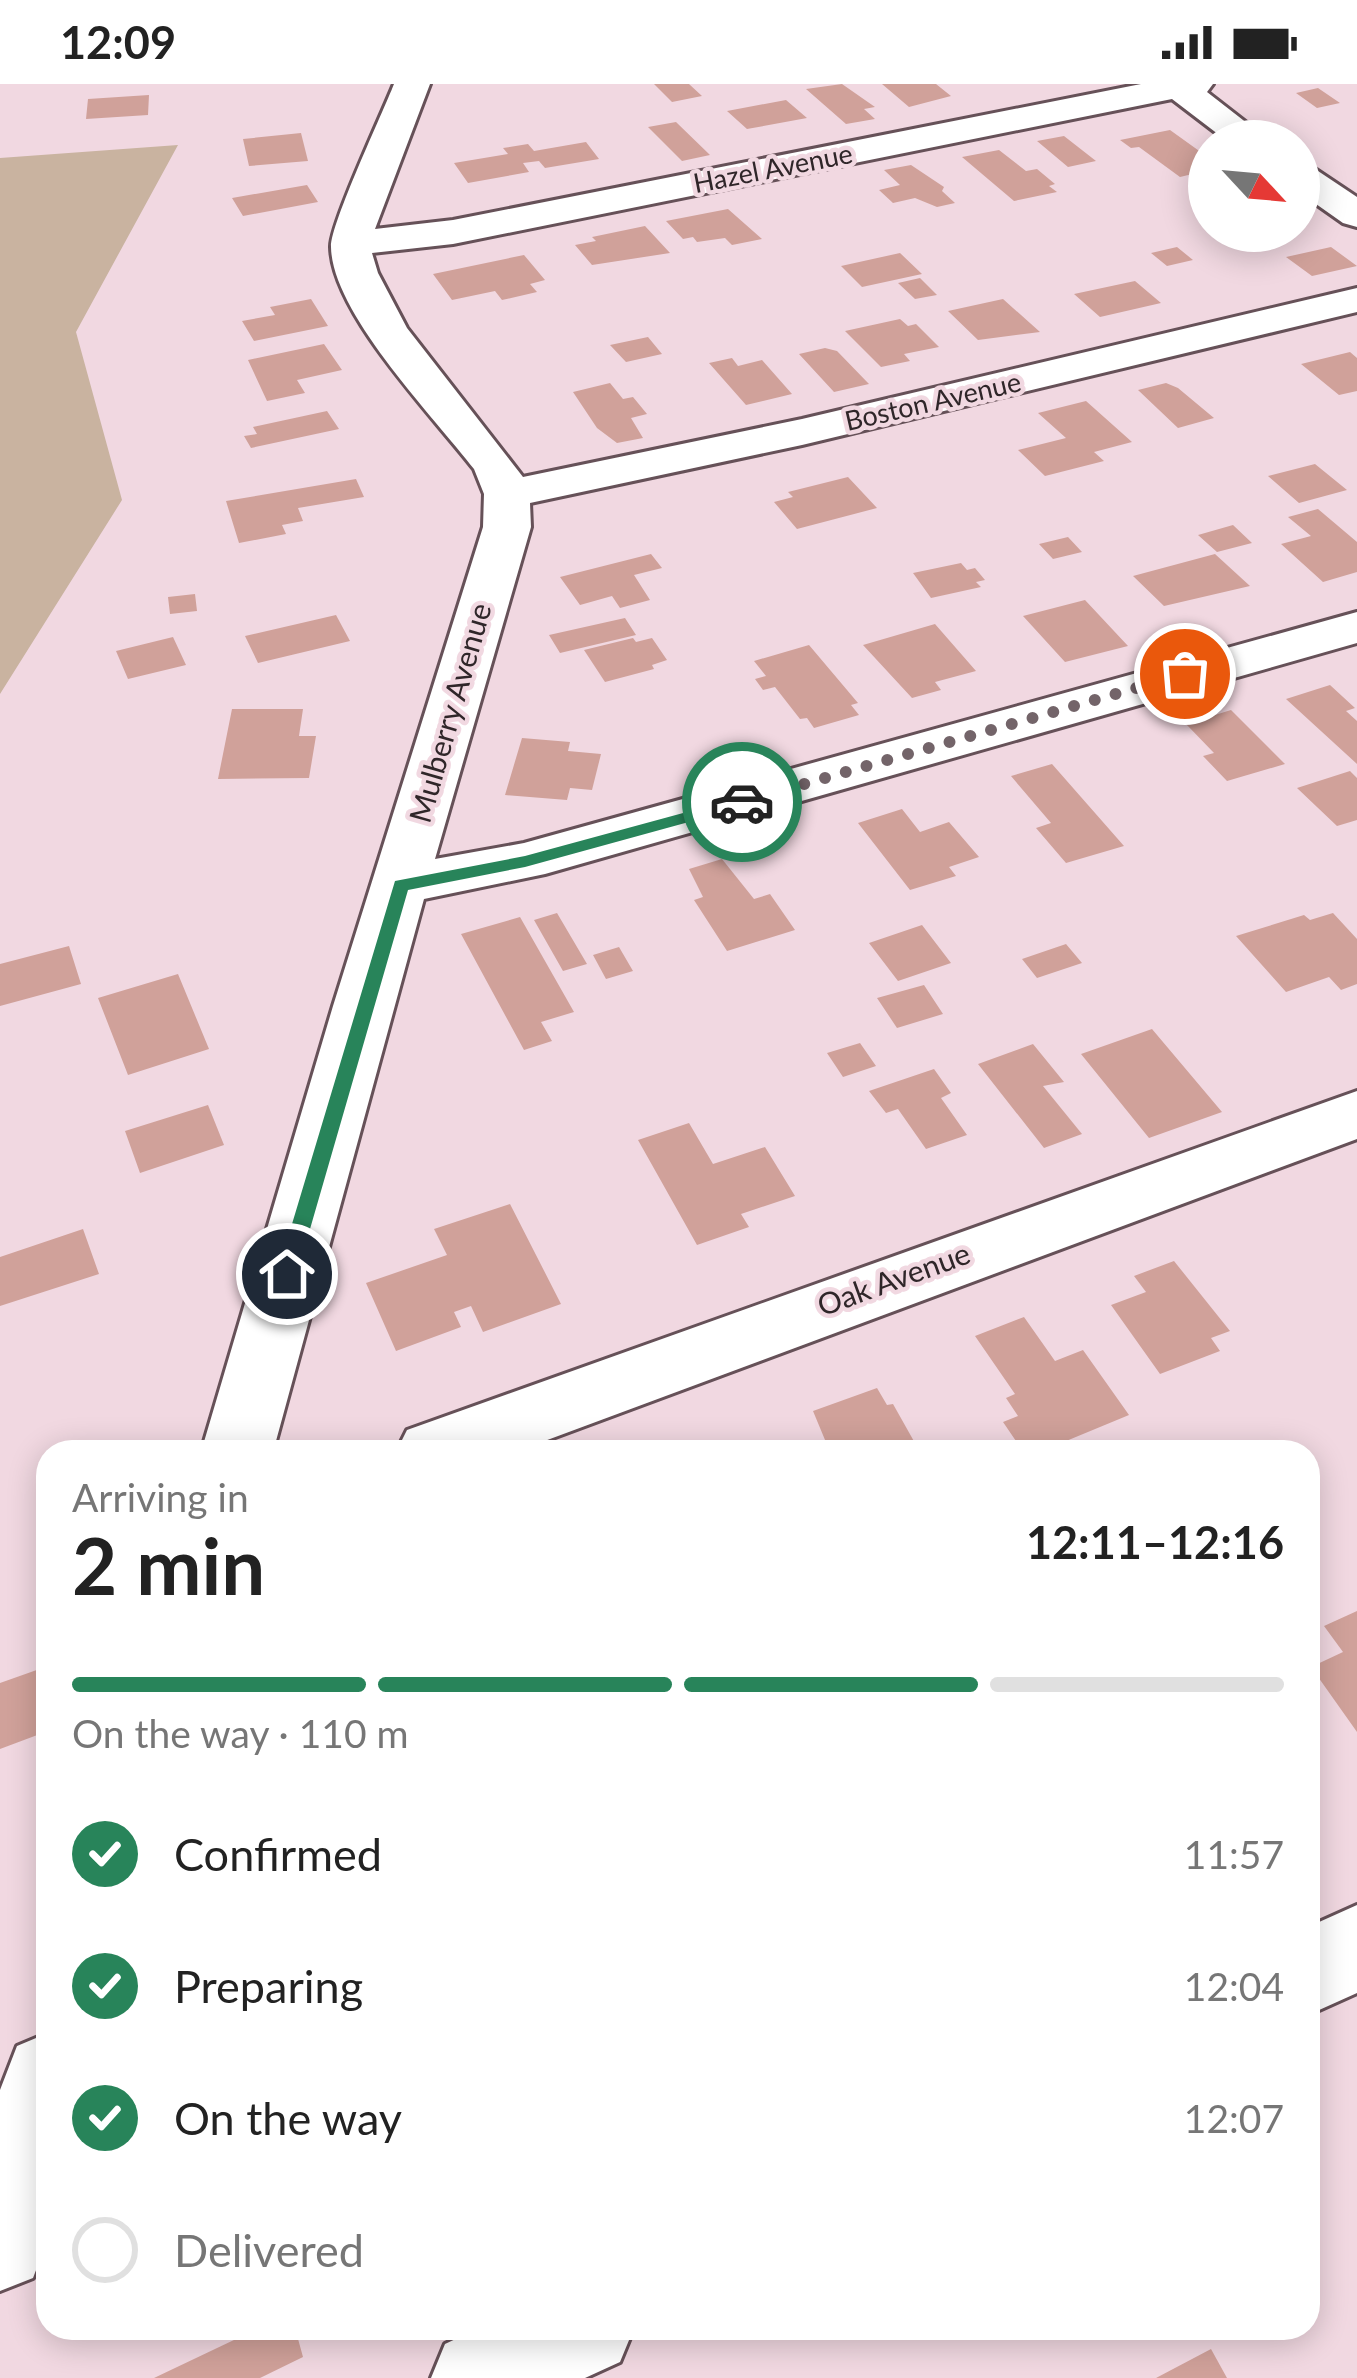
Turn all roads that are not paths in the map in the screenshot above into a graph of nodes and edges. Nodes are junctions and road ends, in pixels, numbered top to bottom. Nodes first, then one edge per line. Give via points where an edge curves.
1 (412, 84) edge
2 (1182, 85) edge
3 (1225, 120) edge
4 (1320, 189) edge
5 (1357, 214) edge
6 (350, 244) junction
7 (1357, 300) edge
8 (507, 494) junction
9 (1357, 627) edge
10 (400, 885) junction
11 (1357, 1114) edge
12 (241, 1440) edge
13 (465, 1440) edge
14 (1357, 1948) edge
15 (1320, 1966) edge
16 (36, 2119) edge
17 (0, 2245) edge
18 (560, 2340) edge
19 (479, 2378) edge

1 - 6 street
2 - 3 street
2 - 6 street, Hazel Avenue via 453,232
4 - 5 street
6 - 8 street via 354,271 378,314 496,467
7 - 8 street, Boston Avenue
8 - 10 street, Mulberry Avenue via 507,527
9 - 10 street via 548,855
10 - 12 street, Mulberry Avenue
11 - 13 street, Oak Avenue
14 - 15 street
16 - 17 street
18 - 19 street

